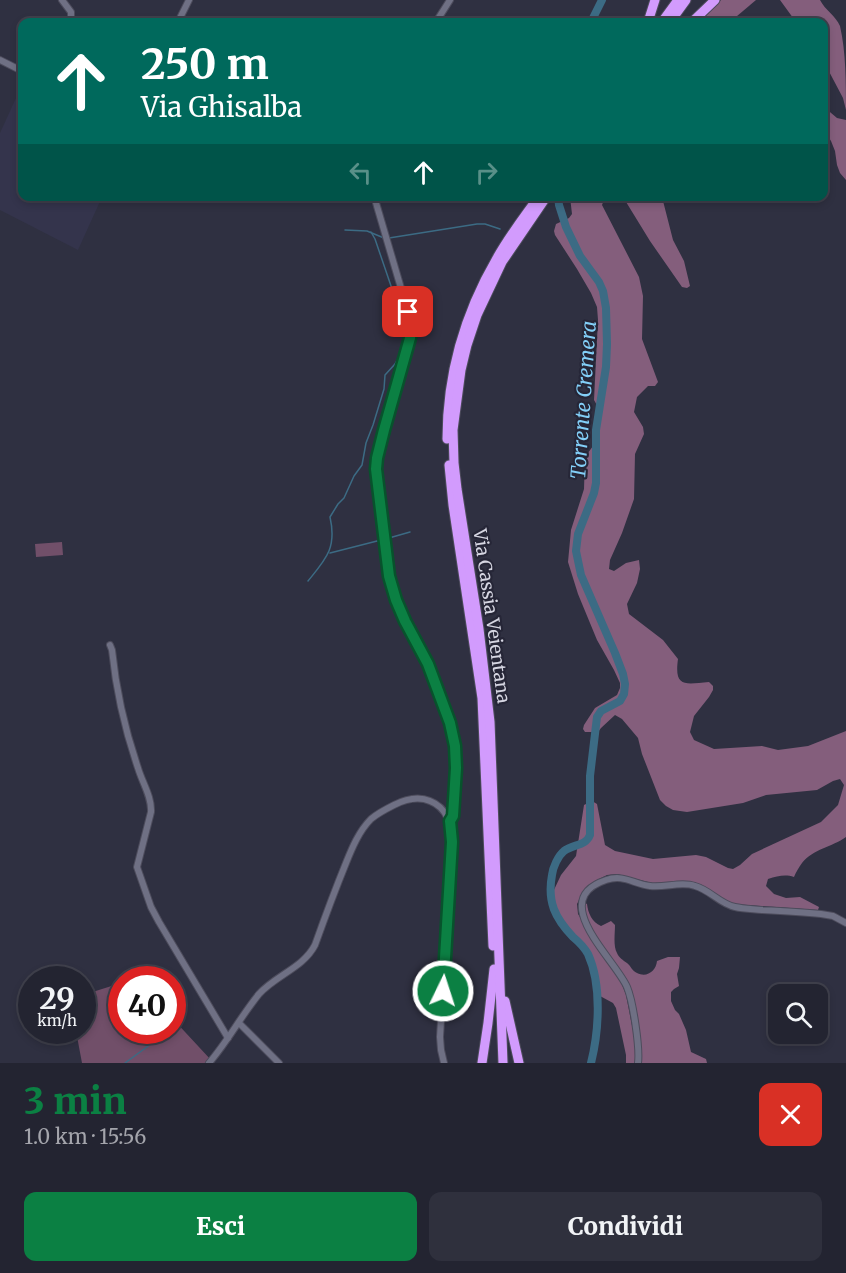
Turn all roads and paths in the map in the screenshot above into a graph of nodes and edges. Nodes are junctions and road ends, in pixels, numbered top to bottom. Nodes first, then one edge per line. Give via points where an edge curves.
1 (62, 0) edge
2 (189, 0) edge
3 (450, 0) edge
4 (655, 0) edge
5 (678, 0) edge
6 (686, 0) edge
7 (713, 1) edge
8 (71, 18) edge
9 (180, 18) edge
10 (439, 18) edge
11 (649, 18) edge
12 (665, 18) edge
13 (673, 18) edge
14 (696, 18) edge
15 (0, 60) edge
16 (18, 69) edge
17 (375, 201) edge
18 (536, 201) edge
19 (542, 201) edge
20 (527, 218) junction
21 (110, 645) dead end
22 (450, 821) junction
23 (846, 923) edge
24 (497, 972) junction
25 (239, 1023) junction
26 (228, 1038) junction
27 (209, 1063) edge
28 (279, 1063) edge
29 (444, 1063) edge
30 (482, 1063) edge
31 (497, 1063) edge
32 (503, 1063) edge
33 (519, 1063) edge
34 (638, 1063) edge

1 - 8 street
2 - 9 street
3 - 10 street
4 - 11 highway
5 - 12 highway
6 - 13 highway
7 - 14 highway
15 - 16 street
17 - 22 street via 411,330 377,458 377,479 392,589 431,670 454,739 455,792
18 - 20 highway, Via Cassia Veientana
19 - 20 highway, Via Cassia Veientana
20 - 24 highway, Via Cassia Veientana via 497,257 469,316 447,421 450,486 487,727
21 - 26 street via 119,700 137,768 152,805 137,867 159,922
22 - 25 street via 436,804 416,799 397,804 370,821 359,835 338,881 311,953 268,985
22 - 29 street via 440,1037
23 - 34 street via 821,914 736,908 690,885 651,886 618,878 593,886 583,899 582,916 628,988
24 - 30 highway
24 - 31 highway, Via Cassia Veientana
24 - 32 highway, Via Cassia Veientana
24 - 33 highway
25 - 26 street
25 - 28 street
26 - 27 street

